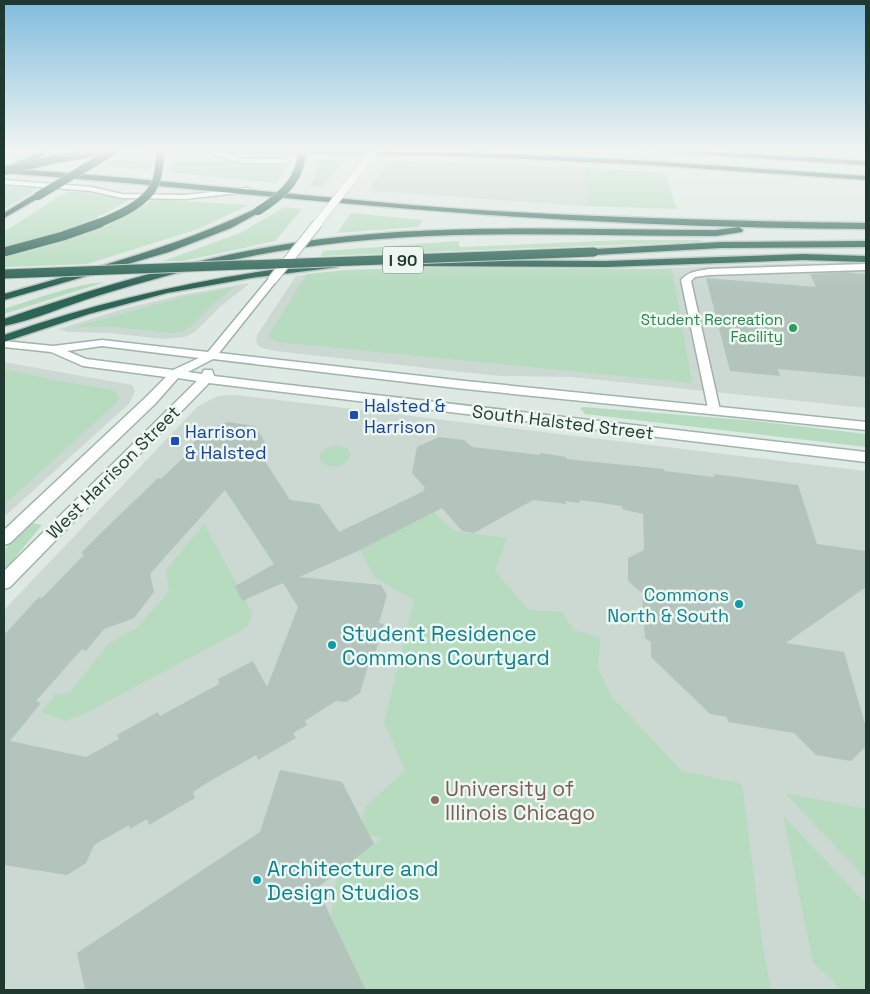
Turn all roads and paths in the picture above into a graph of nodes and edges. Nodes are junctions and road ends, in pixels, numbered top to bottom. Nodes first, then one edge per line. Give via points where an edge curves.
1 (39, 195) edge
2 (119, 195) edge
3 (146, 195) edge
4 (200, 195) edge
5 (280, 195) edge
6 (305, 195) edge
7 (339, 195) edge
8 (4, 216) edge
9 (785, 224) junction
10 (866, 226) edge
11 (866, 244) edge
12 (688, 248) junction
13 (866, 249) edge
14 (4, 252) edge
15 (866, 259) edge
16 (212, 267) junction
17 (866, 267) edge
18 (4, 274) edge
19 (4, 284) edge
20 (4, 298) edge
21 (4, 323) edge
22 (7, 343) edge
23 (53, 349) junction
24 (211, 356) junction
25 (176, 374) junction
26 (207, 378) junction
27 (714, 410) junction
28 (866, 426) edge
29 (866, 457) edge
30 (4, 539) edge
31 (4, 582) edge

1 - 8 highway, bridge
2 - 4 main road
3 - 14 highway, bridge via 110,218 79,231
5 - 20 highway, bridge via 258,211 221,229 173,247
6 - 9 highway via 472,211
7 - 24 main road, West Harrison Street, bridge
9 - 10 highway
9 - 21 highway via 716,233 438,234 303,245 238,256 128,282
11 - 12 highway, I 90
12 - 13 highway
12 - 16 highway, I 90, bridge
15 - 22 highway via 803,257 606,264 404,263 288,269 230,277 138,297 75,314
16 - 18 highway, bridge
16 - 19 highway, I 90, bridge
17 - 27 main road via 719,271 692,275 686,280
22 - 23 main road, South Halsted Street
23 - 24 main road, South Halsted Street via 102,343
23 - 25 main road, South Halsted Street via 83,362
24 - 25 main road, West Harrison Street
24 - 26 main road, West Harrison Street
24 - 27 main road, South Halsted Street
25 - 26 main road, South Halsted Street
25 - 30 main road, West Harrison Street
26 - 29 main road, South Halsted Street
26 - 31 main road, West Harrison Street
27 - 28 main road, South Halsted Street

